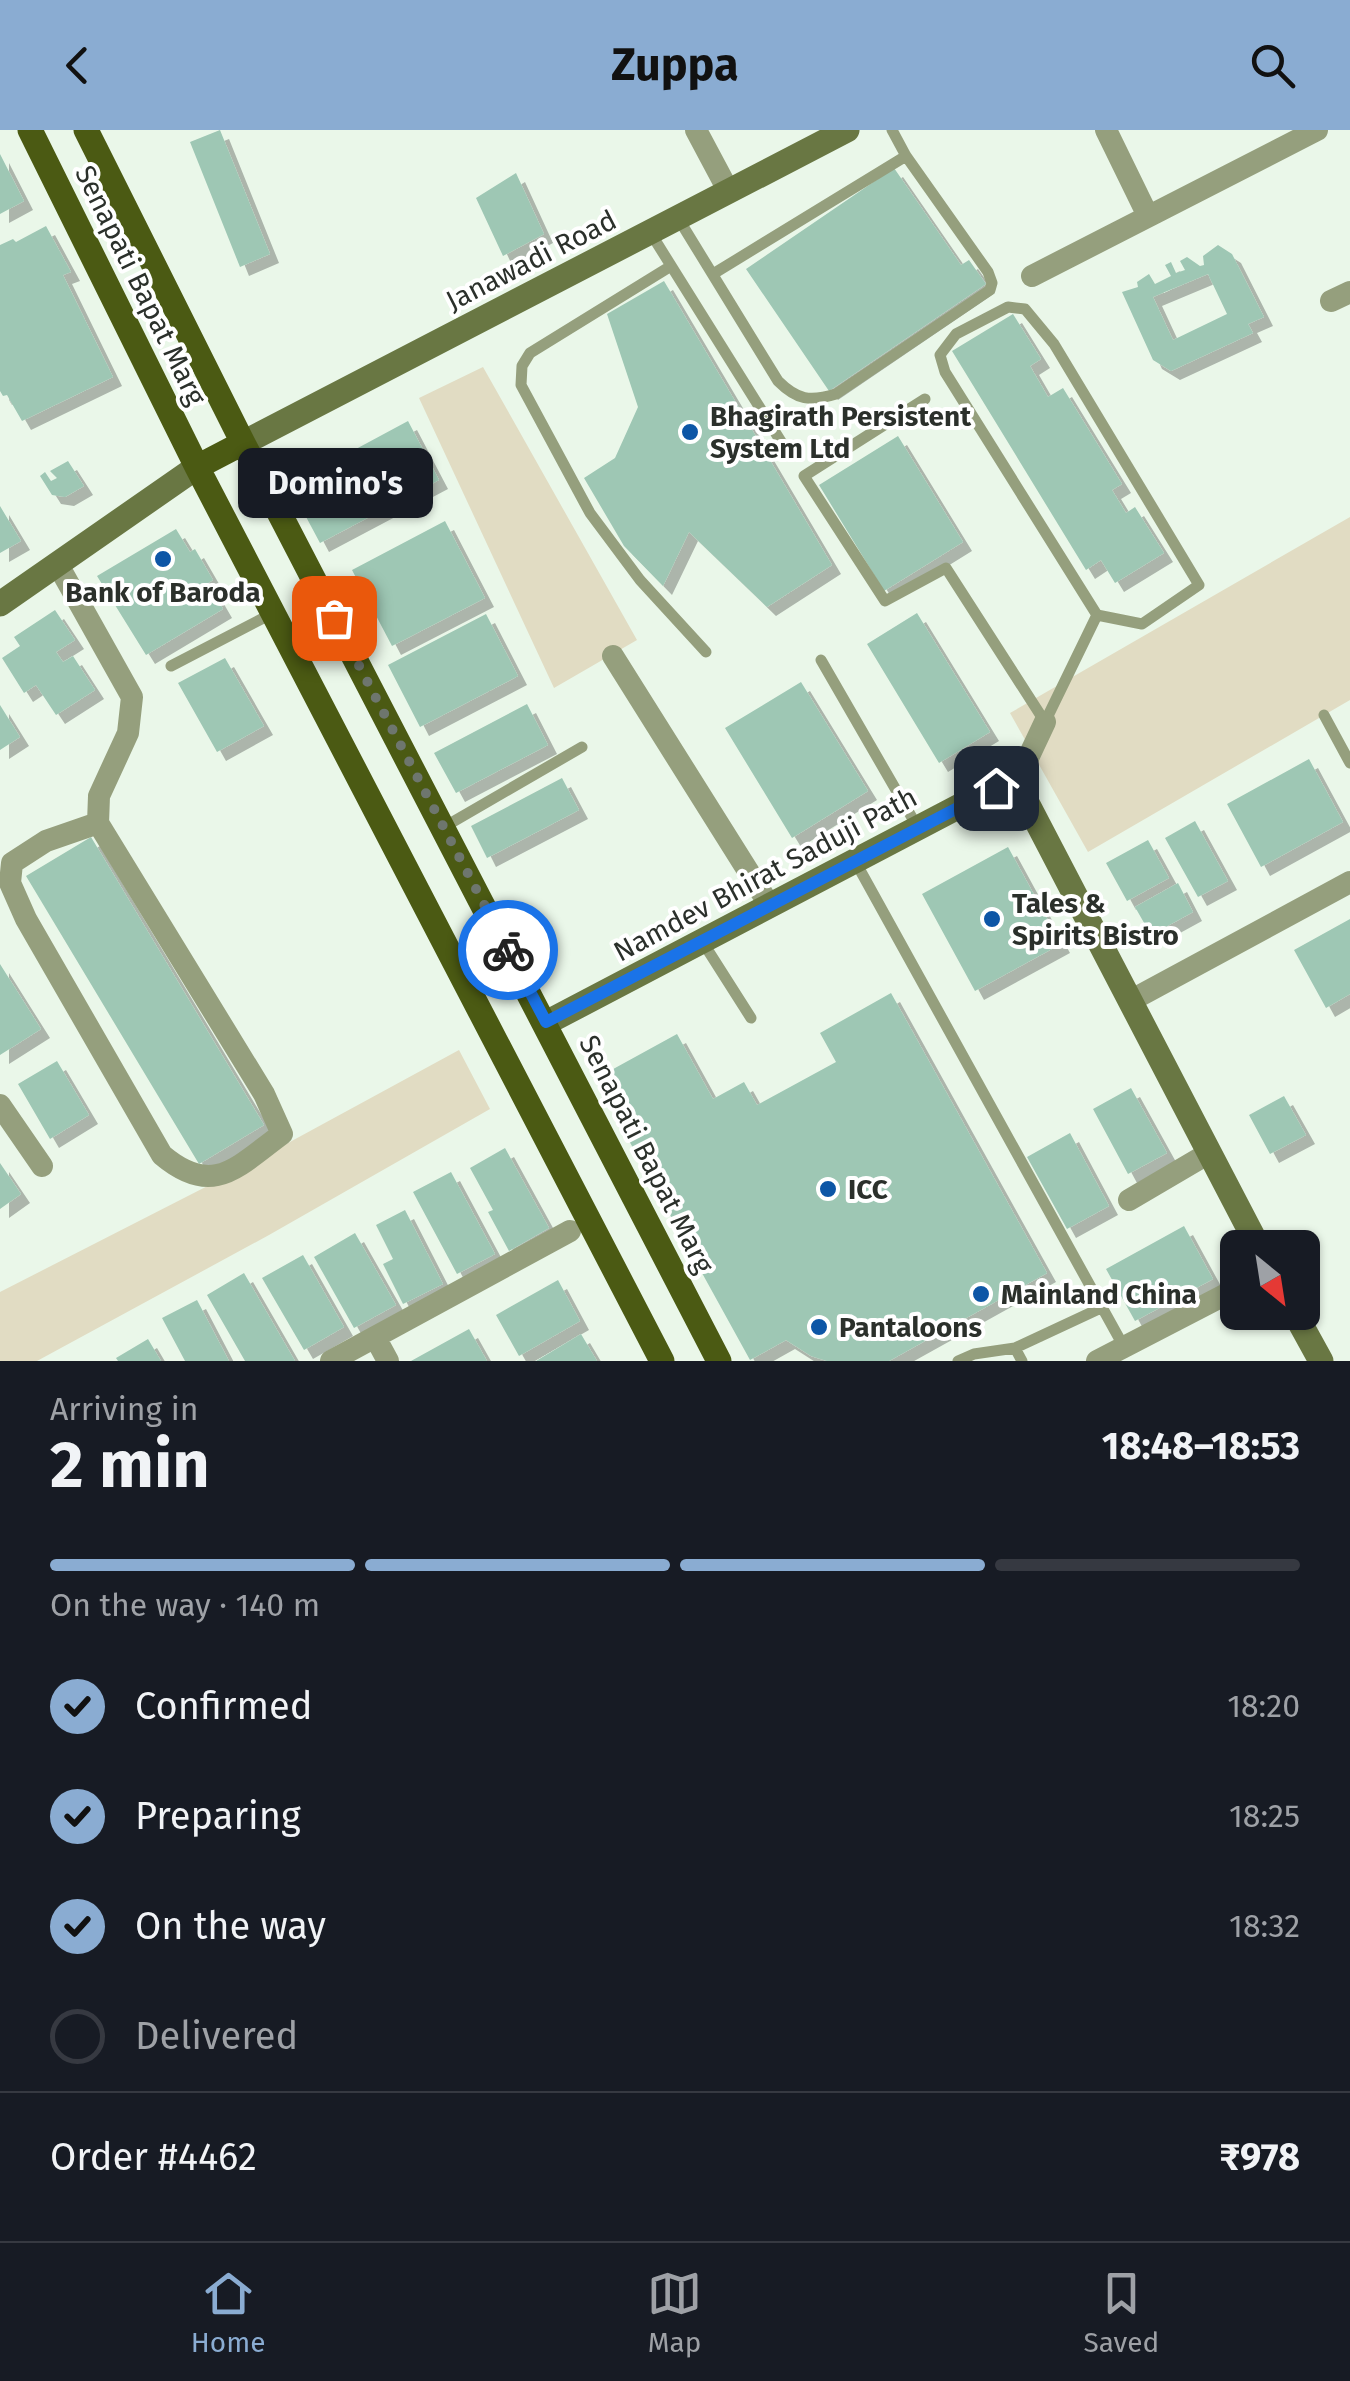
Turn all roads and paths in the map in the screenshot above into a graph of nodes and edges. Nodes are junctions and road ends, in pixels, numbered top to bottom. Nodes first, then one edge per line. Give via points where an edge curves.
1 (30, 130) edge
2 (86, 130) edge
3 (696, 130) edge
4 (847, 130) edge
5 (892, 130) edge
6 (1106, 130) edge
7 (1317, 130) edge
8 (906, 156) junction
9 (729, 192) junction
10 (1148, 216) junction
11 (678, 218) junction
12 (650, 232) junction
13 (671, 266) junction
14 (712, 274) junction
15 (1032, 276) dead end
16 (924, 399) dead end
17 (243, 443) junction
18 (785, 448) dead end
19 (198, 466) junction
20 (58, 565) junction
21 (0, 604) edge
22 (274, 612) junction
23 (1096, 616) junction
24 (706, 652) dead end
25 (614, 656) dead end
26 (821, 660) dead end
27 (170, 666) dead end
28 (1324, 715) dead end
29 (1045, 722) junction
30 (582, 747) dead end
31 (1350, 763) edge
32 (1012, 790) junction
33 (98, 822) junction
34 (444, 827) junction
35 (918, 828) junction
36 (854, 861) junction
37 (1350, 882) edge
38 (770, 906) junction
39 (702, 941) junction
40 (1130, 1001) junction
41 (751, 1018) dead end
42 (546, 1022) junction
43 (0, 1105) edge
44 (1210, 1152) junction
45 (42, 1166) dead end
46 (1129, 1200) dead end
47 (570, 1230) dead end
48 (1250, 1230) edge
49 (1220, 1298) edge
50 (1102, 1307) junction
51 (1304, 1330) edge
52 (376, 1337) junction
53 (1015, 1348) junction
54 (1113, 1355) edge
55 (331, 1361) edge
56 (388, 1361) edge
57 (662, 1361) edge
58 (719, 1361) edge
59 (958, 1361) edge
60 (1022, 1361) edge
61 (1321, 1361) edge

1 - 19 main road, Senapati Bapat Marg
2 - 17 main road, Senapati Bapat Marg
3 - 9 street
4 - 9 street, Janawadi Road
5 - 8 lane
6 - 10 street
7 - 10 street
8 - 14 lane
8 - 14 lane via 992,283 990,290 836,394 794,397
9 - 11 street, Janawadi Road
10 - 15 street
11 - 12 street, Janawadi Road
11 - 14 lane
12 - 13 lane
12 - 17 street, Janawadi Road
13 - 18 lane
13 - 24 lane via 530,353 522,385 590,513
16 - 29 lane via 804,476 885,602 946,568
17 - 19 main road
17 - 34 main road, Senapati Bapat Marg
19 - 20 street
19 - 22 main road, Senapati Bapat Marg
20 - 21 street
20 - 33 street via 132,696 128,733 99,796
22 - 27 lane
22 - 57 main road, Senapati Bapat Marg
23 - 23 lane via 940,355 956,334 1008,308 1024,309 1054,344 1199,585 1142,624
23 - 29 lane
25 - 38 street
26 - 35 lane
28 - 31 lane
29 - 32 street
30 - 34 lane
32 - 35 street, Namdev Bhirat Saduji Path via 996,788
32 - 40 street via 1026,801
33 - 33 street via 46,841 12,863 10,884 162,1155 202,1178 232,1171 282,1134
34 - 42 main road, Senapati Bapat Marg
35 - 36 street, Namdev Bhirat Saduji Path
36 - 38 street, Namdev Bhirat Saduji Path
36 - 50 lane
37 - 40 street
38 - 39 street, Namdev Bhirat Saduji Path
39 - 41 lane
39 - 42 street, Namdev Bhirat Saduji Path
40 - 44 street
42 - 58 main road, Senapati Bapat Marg
43 - 45 street
44 - 46 street
44 - 48 street
47 - 52 street
49 - 54 street
50 - 53 lane
50 - 54 lane
51 - 61 street
52 - 55 street
52 - 56 street
53 - 59 lane
53 - 60 lane

